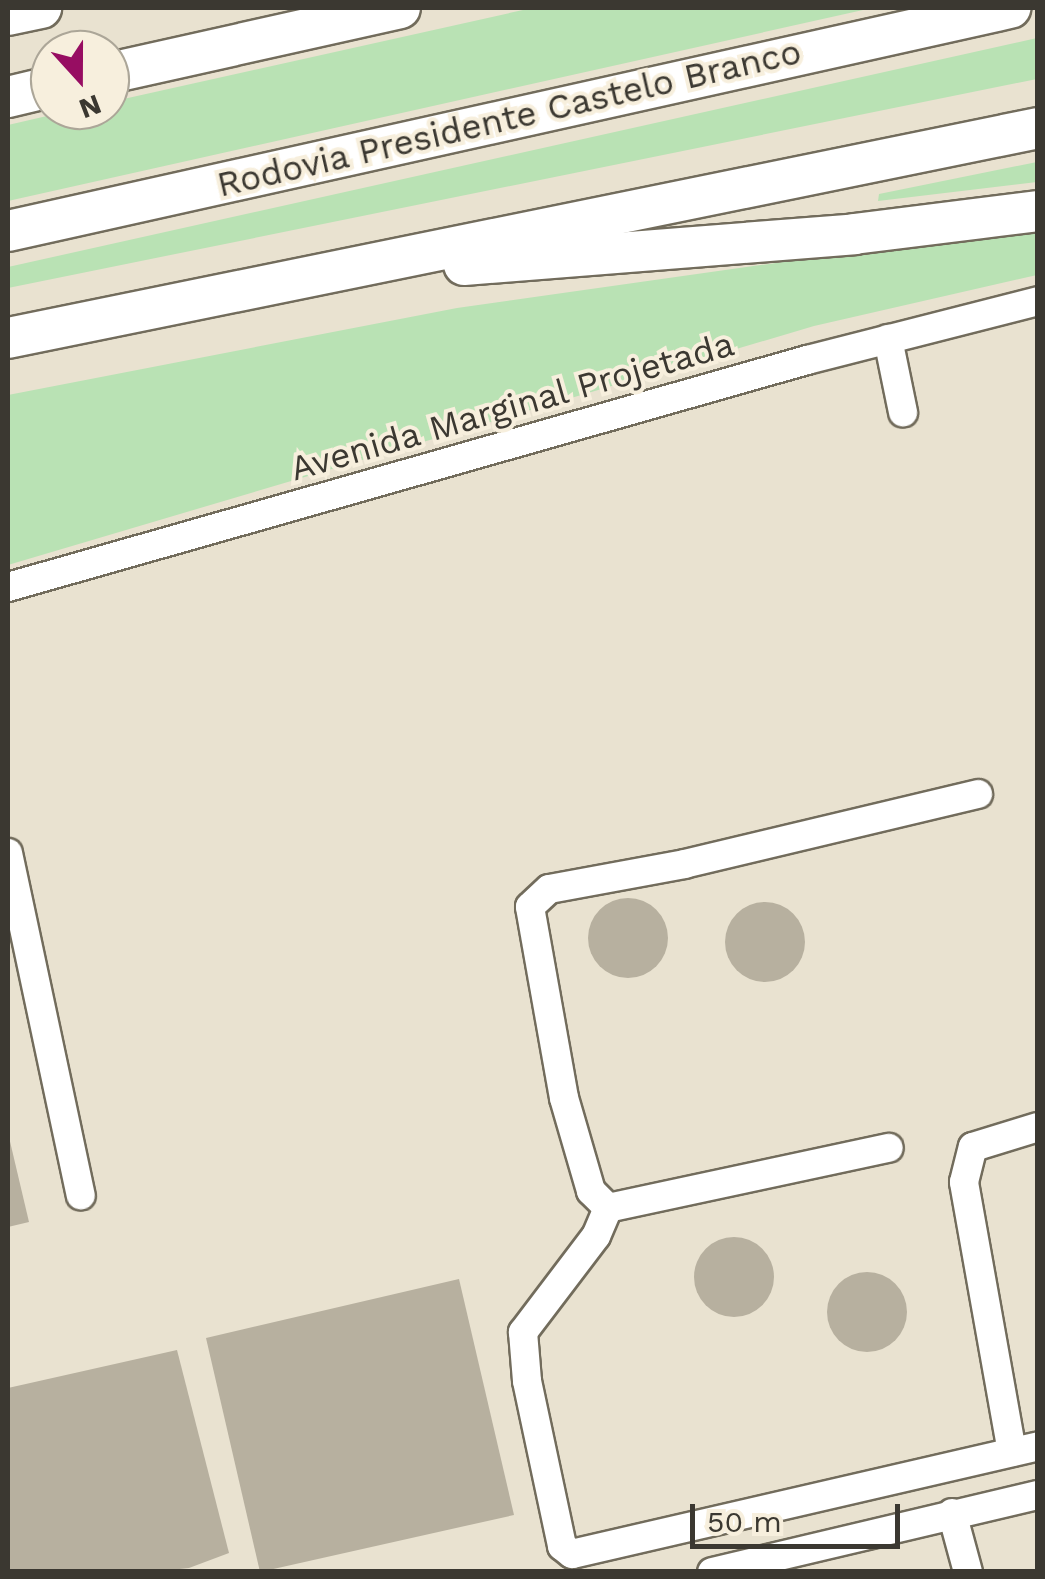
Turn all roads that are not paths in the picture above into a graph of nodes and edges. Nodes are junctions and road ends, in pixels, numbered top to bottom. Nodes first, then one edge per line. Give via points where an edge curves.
1 (41, 8) edge
2 (400, 8) edge
3 (1010, 8) edge
4 (8, 15) edge
5 (130, 69) edge
6 (1038, 128) edge
7 (1038, 211) edge
8 (8, 230) edge
9 (286, 278) junction
10 (1038, 301) edge
11 (8, 338) edge
12 (888, 338) junction
13 (903, 412) dead end
14 (8, 587) edge
15 (978, 794) dead end
16 (8, 854) edge
17 (1038, 1127) edge
18 (889, 1148) dead end
19 (81, 1196) dead end
20 (608, 1208) junction
21 (1025, 1449) edge
22 (1038, 1495) edge
23 (952, 1513) junction
24 (712, 1572) edge
25 (968, 1572) edge

1 - 4 highway
2 - 5 highway
3 - 8 highway, Rodovia Presidente Castelo Branco
6 - 9 highway
7 - 9 highway via 854,234
9 - 11 highway
10 - 12 street, Avenida Marginal Projetada
12 - 13 street
12 - 14 street, Avenida Marginal Projetada
15 - 20 street via 685,864 548,889 530,907 564,1098 591,1191
16 - 19 street
17 - 21 street via 973,1147 964,1182
18 - 20 street
20 - 21 street via 596,1236 523,1332 551,1500 562,1546 572,1554
22 - 23 street
23 - 24 street
23 - 25 street

